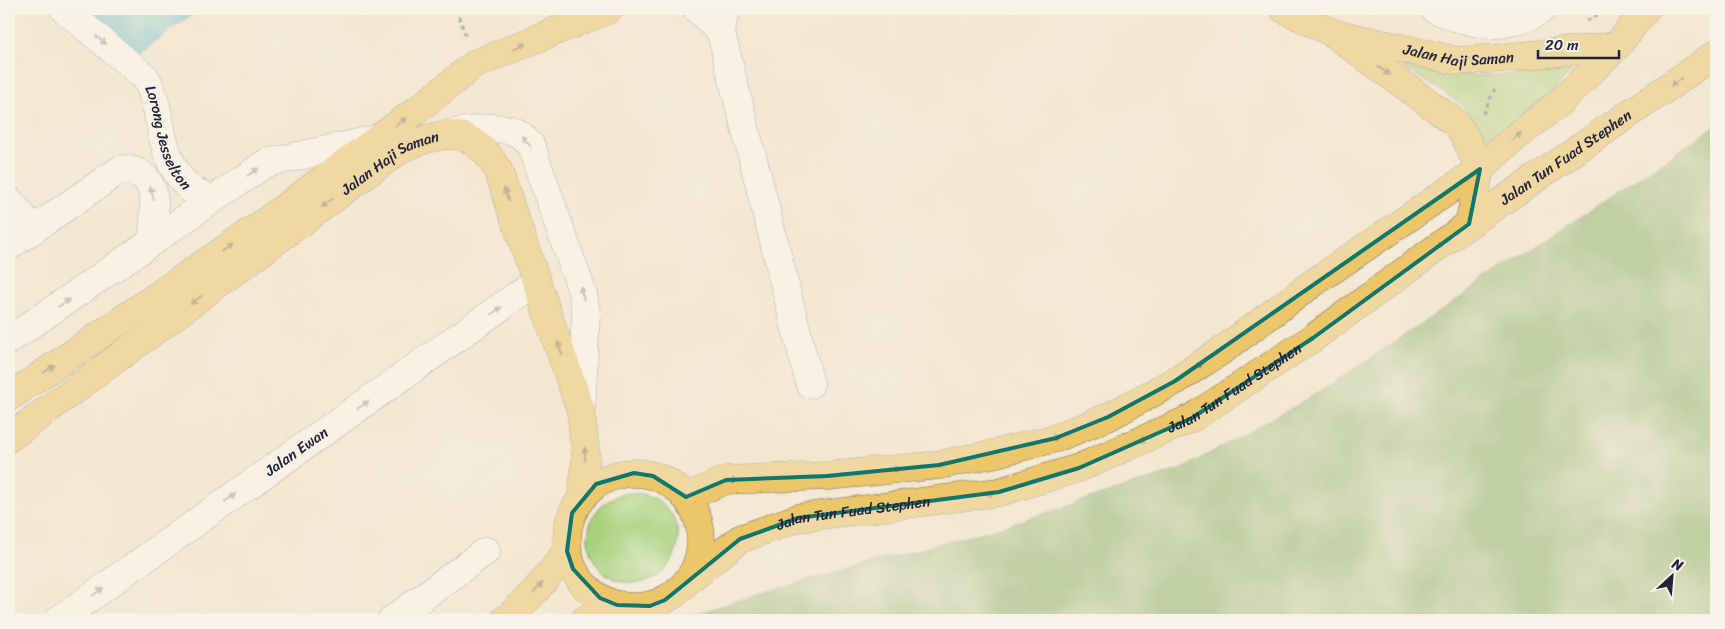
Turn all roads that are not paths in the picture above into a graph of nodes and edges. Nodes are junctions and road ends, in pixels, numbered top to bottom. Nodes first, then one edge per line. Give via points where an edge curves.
1 (64, 9) edge
2 (609, 9) edge
3 (697, 9) edge
4 (1284, 9) edge
5 (1434, 9) edge
6 (1542, 9) edge
7 (1646, 9) edge
8 (723, 21) edge
9 (1331, 32) junction
10 (1617, 46) junction
11 (1716, 54) edge
12 (448, 134) junction
13 (377, 139) junction
14 (1480, 170) junction
15 (212, 199) junction
16 (9, 200) edge
17 (1469, 224) junction
18 (33, 230) junction
19 (152, 242) junction
20 (9, 246) edge
21 (536, 282) junction
22 (9, 340) edge
23 (810, 384) dead end
24 (9, 396) edge
25 (581, 411) junction
26 (9, 438) edge
27 (582, 497) junction
28 (686, 497) junction
29 (567, 550) junction
30 (486, 552) dead end
31 (689, 579) junction
32 (618, 605) junction
33 (58, 620) edge
34 (392, 620) edge
35 (505, 620) edge
36 (585, 620) edge

1 -> 15 street, Lorong Jesselton via 146,78 153,91 163,145 175,170 189,188
13 -> 2 main road, Jalan Haji Saman via 475,64
3 - 8 street
4 - 9 main road, Jalan Haji Saman
5 - 6 street via 1488,25 1526,19
7 - 10 main road
8 - 23 street
9 - 10 main road, Jalan Haji Saman via 1458,61
9 -> 14 main road, Jalan Haji Saman via 1456,123
14 -> 10 main road via 1560,102
11 -> 17 main road, Jalan Tun Fuad Stephen
21 -> 12 main road, Jalan Haji Saman via 498,170 481,146
25 -> 12 street via 586,313 583,294 531,146 520,135 505,129 487,128
12 -> 26 main road, Jalan Haji Saman via 426,138 402,148
15 -> 13 street via 266,163
24 -> 13 main road, Jalan Haji Saman via 262,224
14 - 17 main road
28 -> 14 main road via 726,480 827,476 939,464 1056,438 1108,417 1175,381 1224,349 1316,281
15 - 19 street
16 - 18 street
17 -> 31 main road, Jalan Tun Fuad Stephen via 1313,338 1192,418 1079,468 998,492 798,518 740,540
19 -> 18 street via 155,214 152,188 140,172 128,169 116,172
18 - 20 street
22 -> 19 street
25 -> 21 main road, Jalan Haji Saman
33 -> 21 street, Jalan Ewan
27 -> 25 main road, Jalan Haji Saman via 586,458
27 - 28 main road via 596,484 614,476 634,473 653,476 671,484
27 - 29 main road via 572,513
28 - 31 main road via 697,516 701,538 698,560
29 - 32 main road via 573,569 584,585 600,598
35 -> 29 main road via 531,596
30 - 34 street
31 - 32 main road via 678,591 650,606
32 - 36 main road

